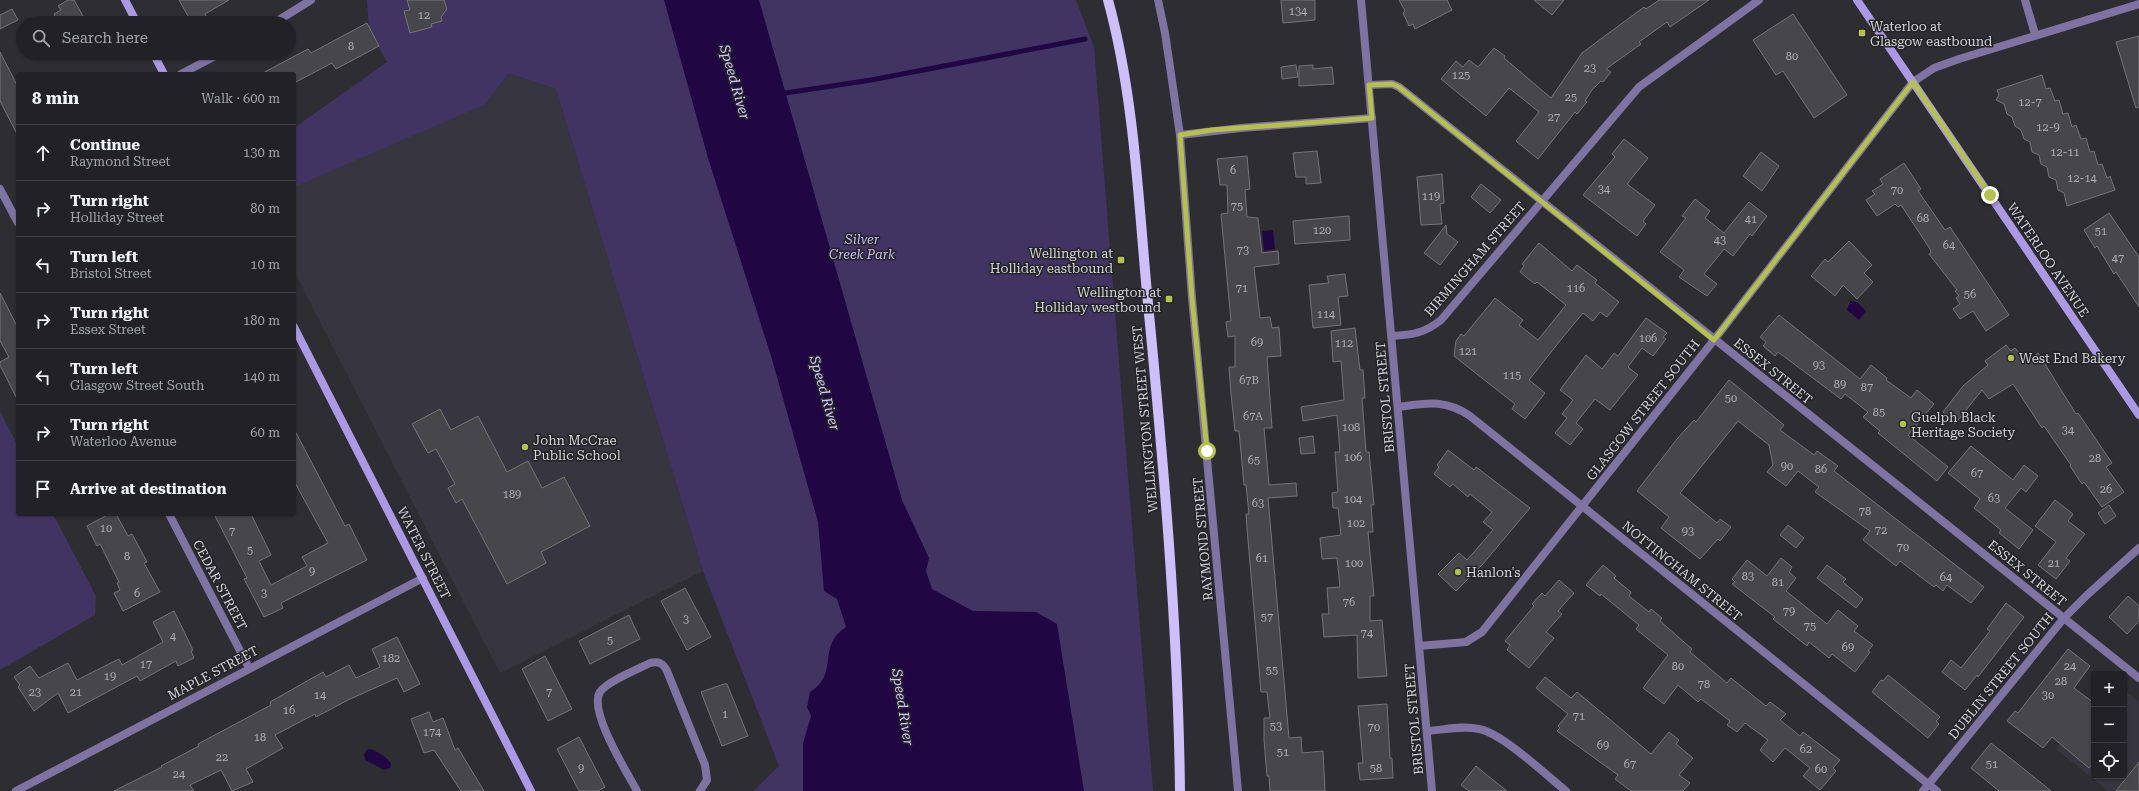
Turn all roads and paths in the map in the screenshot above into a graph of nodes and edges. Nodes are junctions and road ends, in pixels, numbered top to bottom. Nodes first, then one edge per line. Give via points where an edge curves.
1 (125, 0) edge
2 (311, 0) edge
3 (1108, 0) edge
4 (1158, 0) edge
5 (1361, 0) edge
6 (1759, 0) edge
7 (1857, 0) edge
8 (2025, 0) edge
9 (2139, 4) edge
10 (133, 16) edge
11 (285, 16) edge
12 (2035, 34) junction
13 (157, 60) edge
14 (208, 60) edge
15 (163, 72) edge
16 (185, 72) edge
17 (1913, 82) junction
18 (1369, 85) junction
19 (1372, 118) junction
20 (1180, 135) junction
21 (0, 189) edge
22 (1542, 201) junction
23 (16, 219) edge
24 (296, 331) edge
25 (1392, 336) junction
26 (1714, 340) junction
27 (1398, 407) junction
28 (2139, 414) edge
29 (1582, 506) junction
30 (170, 516) edge
31 (2139, 548) edge
32 (423, 578) junction
33 (2064, 618) junction
34 (1419, 646) junction
35 (249, 668) junction
36 (2139, 678) edge
37 (1427, 731) junction
38 (1928, 784) junction
39 (16, 791) edge
40 (531, 791) edge
41 (637, 791) edge
42 (700, 791) edge
43 (1180, 791) edge
44 (1238, 791) edge
45 (1432, 791) edge
46 (1566, 791) edge
47 (1922, 791) edge
48 (1937, 791) edge

1 - 10 street
2 - 11 street
3 - 43 main road, WELLINGTON STREET WEST via 1117,32 1129,102 1168,526
4 - 20 street, RAYMOND STREET
5 - 18 street, BRISTOL STREET
6 - 22 street, BIRMINGHAM STREET via 1639,88
7 - 17 street, WATERLOO AVENUE
8 - 12 street
9 - 12 street, GLASGOW STREET SOUTH
12 - 17 street, GLASGOW STREET SOUTH via 1934,68
13 - 15 street
14 - 16 street
17 - 26 street, GLASGOW STREET SOUTH
17 - 28 street, WATERLOO AVENUE
18 - 19 street, BRISTOL STREET
18 - 22 street, ESSEX STREET via 1392,84 1399,87
19 - 20 street via 1212,130
19 - 25 street, BRISTOL STREET
20 - 44 street, RAYMOND STREET via 1192,298
21 - 23 street
22 - 25 street, BIRMINGHAM STREET via 1441,320 1413,335
22 - 26 street, ESSEX STREET
24 - 32 street, WATER STREET
25 - 27 street, BRISTOL STREET
26 - 29 street, GLASGOW STREET SOUTH
26 - 33 street, ESSEX STREET
27 - 29 street, NOTTINGHAM STREET via 1434,403 1462,410
27 - 34 street, BRISTOL STREET
29 - 34 street, GLASGOW STREET SOUTH via 1482,632 1466,642
29 - 38 street, NOTTINGHAM STREET
30 - 35 street, CEDAR STREET
31 - 33 street, DUBLIN STREET SOUTH
32 - 35 street, MAPLE STREET
32 - 40 street, WATER STREET
33 - 36 street, ESSEX STREET
33 - 38 street, DUBLIN STREET SOUTH
34 - 37 street, BRISTOL STREET
35 - 39 street, MAPLE STREET
37 - 45 street, BRISTOL STREET
37 - 46 street via 1465,728 1486,730
38 - 47 street, DUBLIN STREET SOUTH
38 - 48 street, NOTTINGHAM STREET
41 - 42 street via 599,718 596,702 600,692 608,685 650,663 657,662 667,671 705,765 707,780

